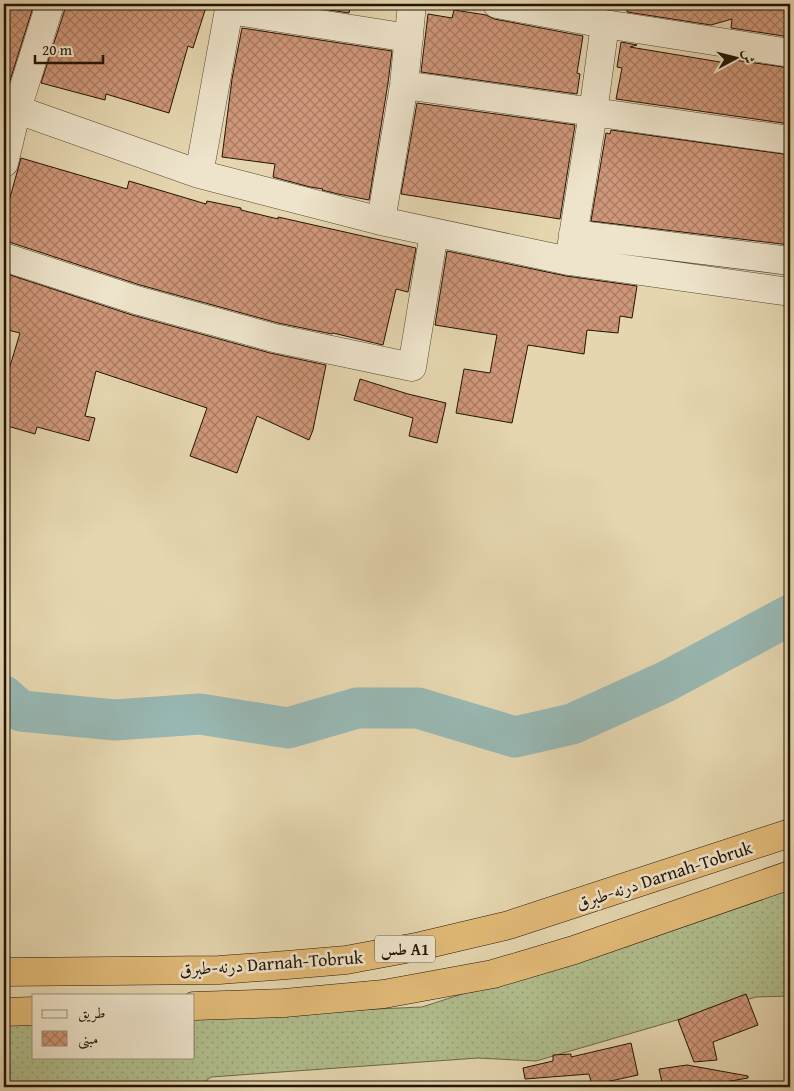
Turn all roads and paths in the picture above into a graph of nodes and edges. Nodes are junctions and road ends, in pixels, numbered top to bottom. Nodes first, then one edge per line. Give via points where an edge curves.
1 (50, 4) edge
2 (412, 4) edge
3 (497, 4) edge
4 (230, 7) edge
5 (605, 24) junction
6 (409, 38) junction
7 (790, 53) edge
8 (404, 85) junction
9 (11, 107) edge
10 (593, 113) junction
11 (790, 140) edge
12 (4, 163) edge
13 (199, 174) junction
14 (381, 221) junction
15 (434, 233) junction
16 (573, 234) junction
17 (4, 257) edge
18 (569, 261) junction
19 (790, 261) edge
20 (790, 292) edge
21 (790, 833) edge
22 (790, 875) edge
23 (4, 972) edge
24 (195, 1006) edge
25 (32, 1011) edge
26 (4, 1012) edge

1 - 9 street
2 - 6 street
3 - 5 street
4 - 6 street
4 - 13 street
5 - 7 street
5 - 10 street
6 - 8 street
8 - 10 street
8 - 14 street
9 - 12 street
9 - 13 street
10 - 11 street
10 - 16 street
13 - 14 street
14 - 15 street
15 - 17 street via 412,367 274,338 136,300
15 - 18 street
16 - 18 street
16 - 19 street
18 - 20 street
21 - 23 highway, درنه-طبرق Darnah-Tobruk / طس A1 via 509,925 346,960 219,970
22 - 24 highway, طس A1 via 574,950 493,974 384,994 284,1003
25 - 26 highway

